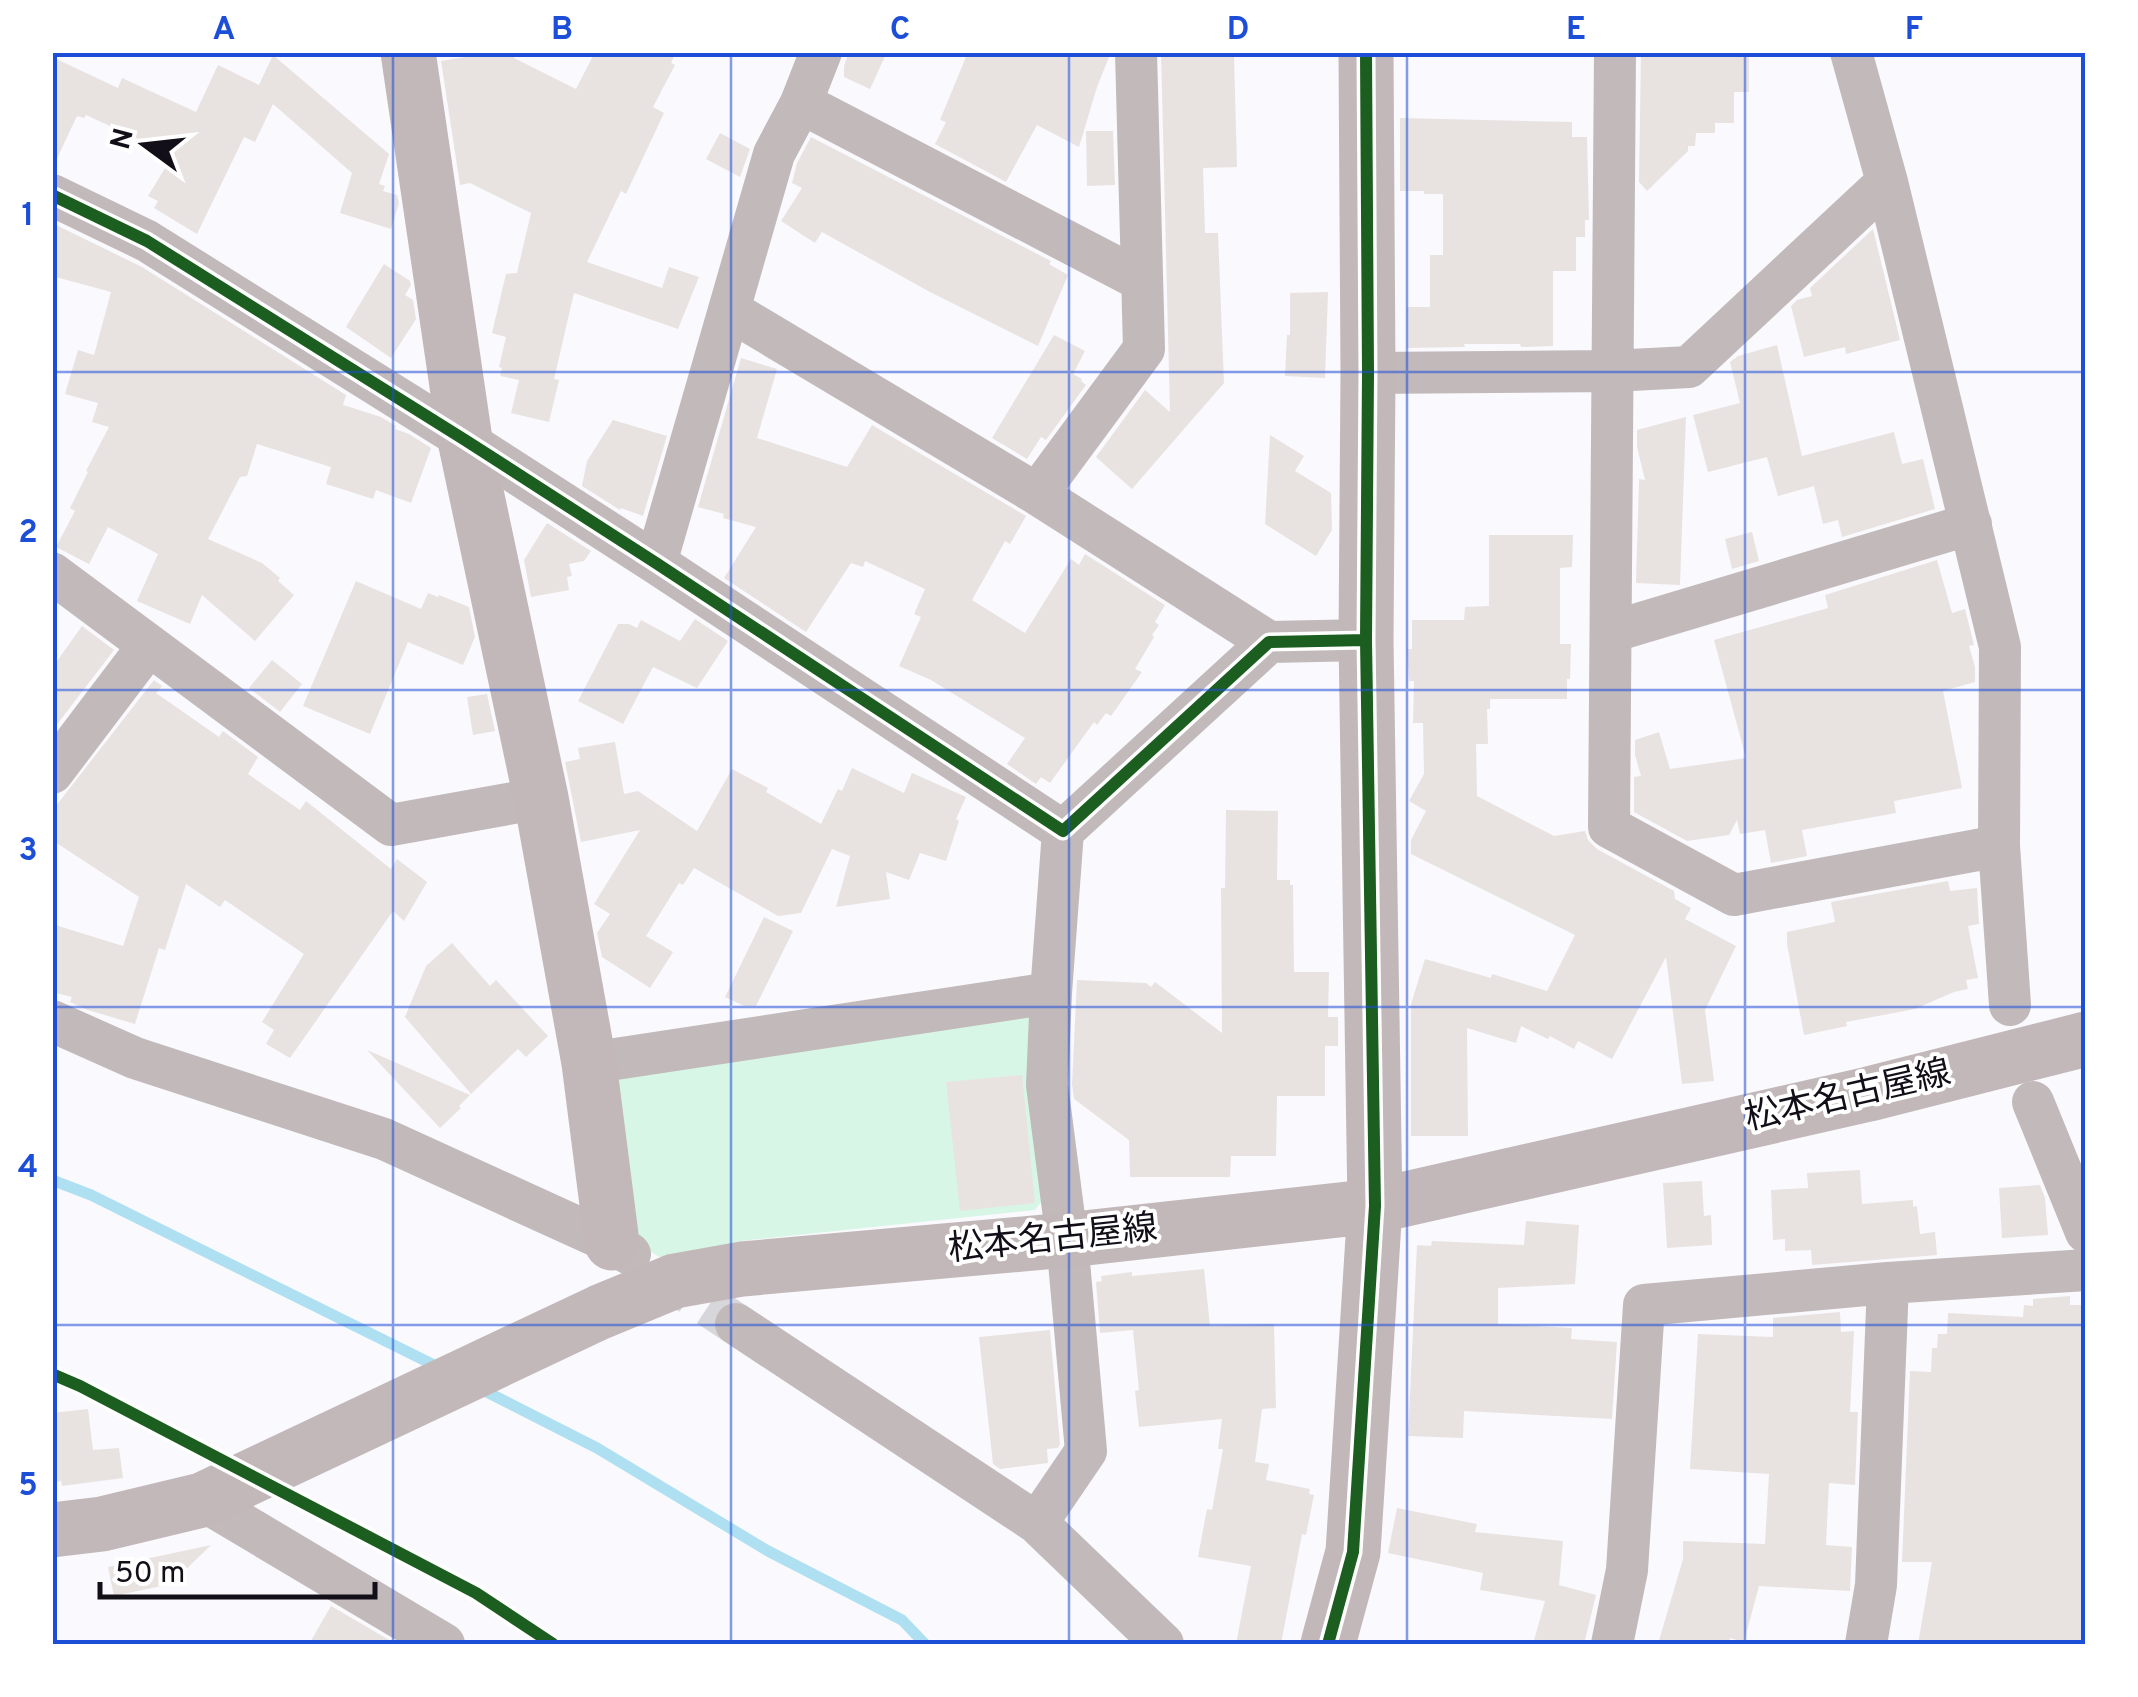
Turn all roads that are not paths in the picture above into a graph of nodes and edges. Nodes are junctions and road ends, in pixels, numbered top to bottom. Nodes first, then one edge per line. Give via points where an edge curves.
1 (408, 52) edge
2 (821, 52) edge
3 (1136, 52) edge
4 (1366, 52) edge
5 (1615, 52) edge
6 (1850, 52) edge
7 (801, 103) junction
8 (1888, 182) junction
9 (52, 195) edge
10 (1141, 280) junction
11 (729, 310) junction
12 (1612, 370) junction
13 (1368, 374) junction
14 (465, 440) junction
15 (1037, 494) junction
16 (1971, 524) junction
17 (656, 563) junction
18 (52, 573) edge
19 (1611, 632) junction
20 (1366, 640) junction
21 (1269, 642) junction
22 (149, 645) junction
23 (52, 773) edge
24 (541, 798) junction
25 (1063, 831) junction
26 (1998, 846) junction
27 (1051, 993) junction
28 (2010, 1006) dead end
29 (52, 1020) edge
30 (2086, 1039) edge
31 (589, 1063) junction
32 (2033, 1102) dead end
33 (1375, 1206) junction
34 (2086, 1232) edge
35 (1067, 1240) junction
36 (621, 1249) joint
37 (2086, 1270) edge
38 (1888, 1282) junction
39 (736, 1324) tunnel mouth
40 (202, 1500) junction
41 (1037, 1524) junction
42 (52, 1530) edge
43 (444, 1644) edge
44 (1163, 1644) edge
45 (1328, 1644) edge
46 (1612, 1644) edge
47 (1866, 1644) edge

1 - 14 street
2 - 7 street
3 - 10 street
4 - 13 street
5 - 12 street
6 - 8 street
7 - 10 street
7 - 11 street via 774,154
8 - 12 street via 1689,367
8 - 16 street
9 - 14 street via 147,241
10 - 15 street via 1144,349
11 - 15 street
11 - 17 street
12 - 13 street
12 - 19 street
13 - 20 street
14 - 17 street
14 - 24 street
15 - 21 street
16 - 19 street
16 - 26 street via 2000,647
17 - 25 street
18 - 22 street
19 - 26 street via 1608,828 1734,895
20 - 21 street
20 - 33 street
21 - 25 street
22 - 23 street
22 - 24 street via 391,824
24 - 31 street
25 - 27 street
26 - 28 street
27 - 31 street
27 - 35 street via 1047,1085
29 - 36 street via 135,1058 384,1139
30 - 33 street, 松本名古屋線
31 - 36 street
32 - 34 street
33 - 35 street, 松本名古屋線
33 - 45 street via 1352,1552
35 - 40 street, 松本名古屋線 via 674,1281
35 - 41 street via 1086,1452
37 - 38 street
38 - 46 street via 1644,1305 1627,1570
38 - 47 street via 1876,1585
39 - 41 street
40 - 42 street, 松本名古屋線
40 - 43 street
41 - 44 street

